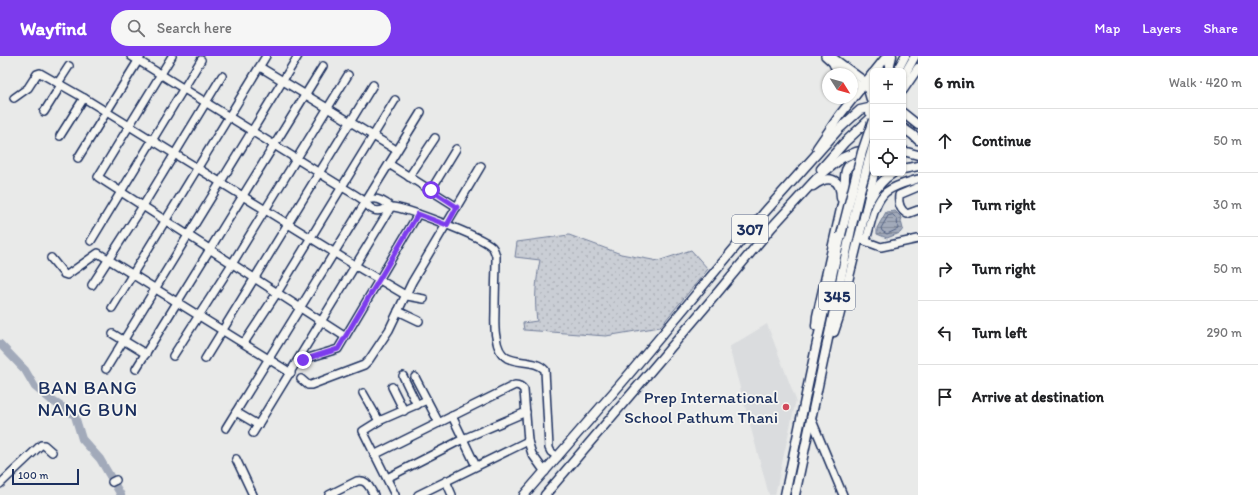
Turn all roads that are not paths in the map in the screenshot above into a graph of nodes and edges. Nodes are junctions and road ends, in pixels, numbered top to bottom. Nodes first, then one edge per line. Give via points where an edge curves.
1 (131, 56) edge
2 (172, 56) edge
3 (266, 56) edge
4 (298, 56) edge
5 (825, 56) edge
6 (831, 56) edge
7 (887, 56) edge
8 (892, 56) edge
9 (905, 56) edge
10 (915, 56) edge
11 (140, 58) edge
12 (201, 60) dead end
13 (834, 65) junction
14 (69, 66) dead end
15 (323, 66) dead end
16 (260, 67) junction
17 (880, 67) edge
18 (836, 68) edge
19 (838, 68) edge
20 (890, 68) edge
21 (899, 68) edge
22 (918, 68) edge
23 (906, 72) edge
24 (161, 74) junction
25 (222, 76) dead end
26 (348, 76) dead end
27 (912, 77) junction
28 (906, 80) edge
29 (283, 81) junction
30 (906, 82) edge
31 (858, 83) edge
32 (59, 84) junction
33 (373, 85) dead end
34 (906, 86) edge
35 (868, 87) edge
36 (183, 89) junction
37 (306, 95) junction
38 (14, 98) dead end
39 (84, 98) junction
40 (395, 100) dead end
41 (206, 102) junction
42 (844, 104) edge
43 (872, 104) edge
44 (870, 108) edge
45 (328, 109) junction
46 (44, 112) dead end
47 (106, 112) junction
48 (421, 112) dead end
49 (870, 113) edge
50 (229, 116) junction
51 (839, 116) junction
52 (906, 116) edge
53 (870, 119) edge
54 (350, 123) junction
55 (918, 125) edge
56 (129, 126) junction
57 (870, 129) edge
58 (857, 130) junction
59 (906, 130) edge
60 (252, 131) junction
61 (60, 136) dead end
62 (906, 136) edge
63 (373, 137) junction
64 (435, 138) dead end
65 (152, 140) junction
66 (918, 141) edge
67 (275, 144) junction
68 (393, 148) dead end
69 (456, 149) dead end
70 (870, 149) edge
71 (906, 152) edge
72 (175, 154) junction
73 (918, 155) edge
74 (78, 158) dead end
75 (870, 158) edge
76 (297, 159) junction
77 (812, 160) junction
78 (826, 163) junction
79 (870, 163) edge
80 (389, 164) junction
81 (481, 166) dead end
82 (918, 166) edge
83 (198, 168) junction
84 (804, 168) junction
85 (906, 168) edge
86 (320, 173) junction
87 (873, 176) edge
88 (889, 176) edge
89 (409, 177) junction
90 (918, 179) edge
91 (220, 182) junction
92 (895, 186) junction
93 (342, 187) junction
94 (918, 187) edge
95 (431, 190) junction
96 (120, 191) junction
97 (900, 195) junction
98 (243, 196) junction
99 (799, 197) junction
100 (365, 201) junction
101 (841, 202) junction
102 (867, 205) junction
103 (143, 206) junction
104 (391, 207) junction
105 (457, 207) junction
106 (266, 210) junction
107 (918, 210) edge
108 (418, 214) junction
109 (166, 220) junction
110 (288, 224) junction
111 (447, 225) junction
112 (188, 235) junction
113 (311, 238) junction
114 (918, 239) edge
115 (862, 240) junction
116 (91, 241) dead end
117 (210, 249) junction
118 (334, 253) junction
119 (51, 258) dead end
120 (108, 259) junction
121 (232, 264) junction
122 (356, 266) junction
123 (133, 275) junction
124 (255, 278) junction
125 (379, 280) junction
126 (92, 285) dead end
127 (156, 289) junction
128 (277, 293) junction
129 (407, 296) junction
130 (424, 299) dead end
131 (178, 302) junction
132 (300, 307) junction
133 (112, 308) dead end
134 (398, 311) junction
135 (199, 316) junction
136 (419, 321) dead end
137 (322, 322) junction
138 (223, 330) junction
139 (113, 334) dead end
140 (344, 336) junction
141 (124, 341) junction
142 (244, 343) junction
143 (816, 347) junction
144 (146, 354) junction
145 (173, 356) dead end
146 (205, 359) dead end
147 (268, 359) junction
148 (298, 361) junction
149 (822, 367) junction
150 (136, 369) dead end
151 (106, 370) dead end
152 (290, 372) junction
153 (403, 376) dead end
154 (415, 377) dead end
155 (301, 379) dead end
156 (392, 387) dead end
157 (364, 393) dead end
158 (427, 400) junction
159 (417, 405) junction
160 (404, 411) junction
161 (236, 412) junction
162 (526, 412) junction
163 (452, 416) junction
164 (811, 418) junction
165 (379, 421) junction
166 (439, 423) junction
167 (258, 425) junction
168 (226, 428) dead end
169 (253, 433) dead end
170 (463, 439) junction
171 (528, 441) junction
172 (52, 452) dead end
173 (374, 455) junction
174 (558, 457) junction
175 (236, 459) dead end
176 (476, 466) junction
177 (545, 472) junction
178 (386, 478) junction
179 (446, 481) junction
180 (0, 484) edge
181 (422, 494) edge
182 (253, 495) edge
183 (329, 495) edge
184 (374, 495) edge
185 (395, 495) edge
186 (452, 495) edge
187 (524, 495) edge
188 (545, 495) edge
189 (785, 495) edge
190 (795, 495) edge
191 (843, 495) edge

1 - 11 street
2 - 24 street
3 - 16 street
4 - 29 street
5 - 13 street
6 - 35 street
7 - 17 main road
8 - 20 main road
9 - 21 main road
10 - 23 main road
11 - 24 street
11 - 47 street
12 - 36 street
13 - 18 main road
13 - 19 street
14 - 32 street
15 - 37 street
16 - 29 street
16 - 50 street
22 - 27 main road
24 - 36 street
24 - 56 street
25 - 41 street
26 - 45 street
27 - 28 main road
27 - 30 main road
27 - 34 main road
29 - 37 street
29 - 60 street
31 - 35 street
32 - 38 street via 40,73 28,88
32 - 39 street
32 - 46 street
33 - 54 street
35 - 43 main road
35 - 51 main road, 307
36 - 41 street
36 - 65 street
37 - 45 street
37 - 67 street
39 - 47 street
39 - 61 street
40 - 63 street
41 - 50 street
41 - 72 street
42 - 51 main road
44 - 77 main road via 857,112
45 - 54 street
45 - 76 street
47 - 56 street
47 - 74 street
48 - 80 street
49 - 58 main road
50 - 60 street
50 - 83 street
51 - 84 main road, 307
52 - 55 main road
53 - 58 main road, 307
54 - 63 street
54 - 86 street
56 - 65 street
56 - 96 street via 98,177
57 - 143 main road, 345, bridge via 841,235
58 - 78 main road, 307
59 - 66 main road
60 - 67 street
60 - 91 street
62 - 66 main road
63 - 68 street
63 - 93 street
64 - 89 street
65 - 72 street
65 - 96 street
67 - 76 street
67 - 98 street
69 - 95 street
70 - 99 main road via 842,158 824,170
71 - 73 main road
72 - 83 street
72 - 103 street
75 - 149 main road, 345, bridge via 852,225
76 - 86 street
76 - 106 street
77 - 78 main road via 823,157
77 - 84 main road
78 - 99 main road, 307
79 - 101 main road via 866,160 848,166
80 - 89 street
80 - 100 street
81 - 105 street
82 - 85 main road
83 - 91 street
83 - 109 street
84 - 174 main road, 307
86 - 93 street
86 - 110 street
87 - 102 main road
88 - 102 main road via 878,185
89 - 95 street
90 - 92 street
91 - 98 street
91 - 112 street
92 - 97 street
92 - 115 street via 879,201
93 - 100 street
93 - 113 street
94 - 97 street
95 - 105 street
96 - 103 street
96 - 116 street
97 - 107 street via 898,200 903,212 907,214
98 - 106 street
98 - 117 street
99 - 101 main road via 820,181 828,179 838,184
99 - 188 main road, 307
100 - 104 street via 380,200
100 - 104 street via 369,208 375,211 381,212
100 - 118 street
101 - 143 main road via 817,316
102 - 115 main road
103 - 109 street
103 - 120 street
104 - 108 street
104 - 122 street
105 - 111 street
106 - 110 street
106 - 121 street
108 - 111 street
108 - 125 street
109 - 112 street
109 - 123 street
110 - 113 street
110 - 124 street
111 - 129 street via 412,282
111 - 174 street via 492,247 496,256 495,324 499,349 508,358 542,366 549,448
112 - 117 street
112 - 127 street
113 - 118 street
113 - 128 street
114 - 115 street via 882,247
115 - 149 main road
117 - 121 street
117 - 131 street
118 - 122 street
118 - 132 street
119 - 120 street via 67,275 98,253
120 - 123 street
120 - 126 street
121 - 124 street
121 - 135 street
122 - 125 street
122 - 137 street
123 - 127 street
123 - 133 street
124 - 128 street
124 - 138 street
125 - 129 street
125 - 140 street
127 - 131 street
127 - 141 street
128 - 132 street
128 - 142 street
129 - 130 street
129 - 134 street
131 - 135 street
131 - 144 street
132 - 137 street
132 - 147 street
134 - 136 street
134 - 155 street via 367,364 311,385
135 - 138 street
135 - 145 street
137 - 140 street
137 - 148 street
138 - 142 street
138 - 146 street
139 - 141 street
140 - 148 street via 336,350
141 - 144 street
141 - 151 street
142 - 147 street
143 - 189 main road, 345
144 - 150 street
147 - 152 street
147 - 161 street
148 - 152 street
149 - 164 main road, 345
152 - 167 street
153 - 159 street
154 - 158 street
156 - 160 street
157 - 165 street
158 - 159 street
158 - 166 street
159 - 160 street
160 - 165 street
161 - 167 street
161 - 168 street
162 - 163 street via 524,390 515,385
162 - 170 street
162 - 171 street
163 - 166 street
163 - 170 street
164 - 190 main road, 345
164 - 191 street
165 - 173 street via 364,431
166 - 173 street
167 - 169 street
170 - 176 street
170 - 178 street
171 - 176 street
171 - 177 street via 532,454
172 - 180 street via 41,445
173 - 178 street
174 - 177 main road, 307
175 - 182 street
176 - 179 street
177 - 187 main road, 307
178 - 185 street
179 - 181 street
179 - 186 street
183 - 184 street via 362,480 367,483

